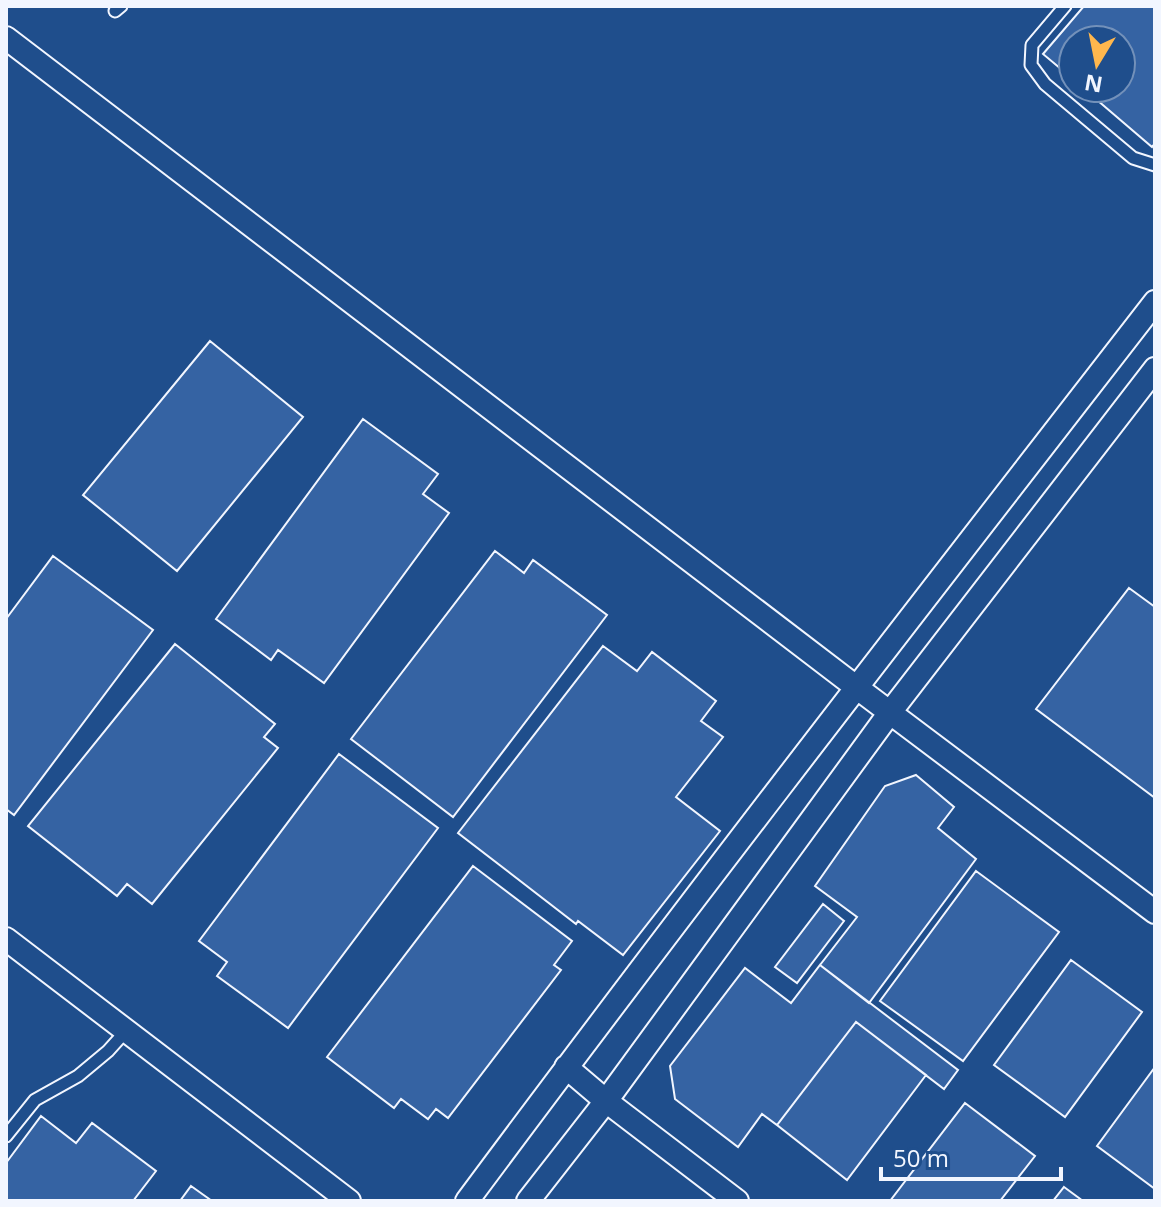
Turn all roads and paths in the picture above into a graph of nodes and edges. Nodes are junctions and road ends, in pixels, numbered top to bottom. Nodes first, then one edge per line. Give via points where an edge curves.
1 (1065, 6) edge
2 (6, 38) edge
3 (1155, 165) edge
4 (1155, 302) edge
5 (1155, 369) edge
6 (856, 687) junction
7 (891, 711) junction
8 (1155, 912) edge
9 (6, 939) edge
10 (126, 1031) junction
11 (566, 1067) junction
12 (606, 1101) junction
13 (6, 1136) edge
14 (349, 1201) edge
15 (467, 1201) edge
16 (528, 1201) edge
17 (737, 1201) edge

1 - 3 lane via 1032,45 1031,65 1045,84 1133,158
2 - 6 street
4 - 6 street
5 - 7 street
6 - 7 street
6 - 11 street
7 - 8 street
7 - 12 street
9 - 10 street
10 - 13 lane via 78,1076 35,1100
10 - 14 street
11 - 12 street
11 - 15 street
12 - 16 street
12 - 17 street

